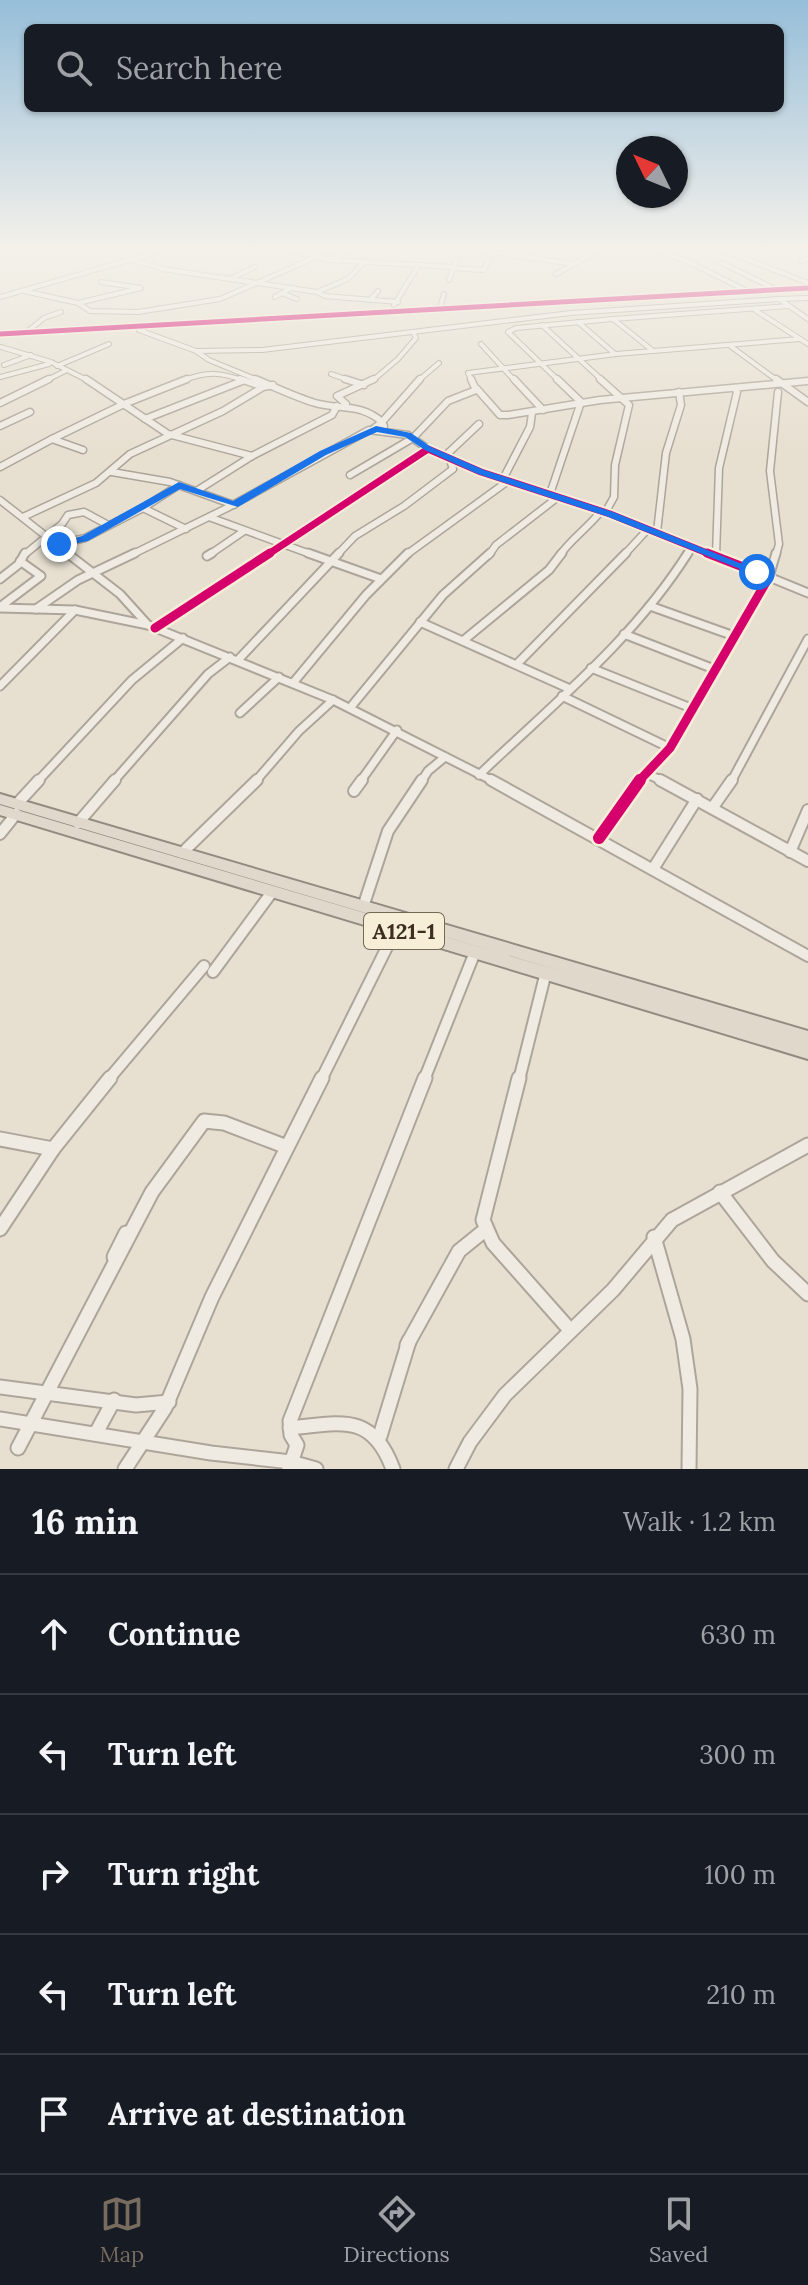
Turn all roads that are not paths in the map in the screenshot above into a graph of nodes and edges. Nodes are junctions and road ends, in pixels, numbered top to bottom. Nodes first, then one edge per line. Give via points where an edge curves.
1 (51, 316) edge
2 (113, 316) edge
3 (332, 316) edge
4 (552, 316) edge
5 (662, 316) edge
6 (765, 316) edge
7 (613, 319) junction
8 (578, 322) junction
9 (542, 325) junction
10 (123, 327) junction
11 (135, 328) junction
12 (22, 333) junction
13 (0, 334) edge
14 (414, 334) junction
15 (805, 341) edge
16 (109, 344) dead end
17 (481, 344) dead end
18 (729, 345) junction
19 (0, 348) edge
20 (652, 350) junction
21 (196, 351) junction
22 (616, 354) junction
23 (32, 355) junction
24 (577, 359) junction
25 (439, 363) dead end
26 (540, 364) junction
27 (4, 365) dead end
28 (53, 365) junction
29 (503, 369) junction
30 (65, 371) junction
31 (331, 374) dead end
32 (0, 377) edge
33 (242, 381) junction
34 (808, 381) edge
35 (780, 384) junction
36 (274, 385) junction
37 (365, 385) junction
38 (263, 387) junction
39 (735, 388) junction
40 (477, 389) junction
41 (679, 392) junction
42 (337, 396) junction
43 (623, 398) junction
44 (321, 402) dead end
45 (808, 402) edge
46 (0, 403) edge
47 (582, 403) junction
48 (124, 404) junction
49 (347, 405) junction
50 (337, 406) junction
51 (543, 410) junction
52 (30, 412) dead end
53 (532, 413) junction
54 (145, 419) junction
55 (382, 422) junction
56 (479, 424) dead end
57 (0, 426) edge
58 (373, 429) junction
59 (387, 430) junction
60 (168, 434) junction
61 (413, 438) junction
62 (52, 439) junction
63 (428, 449) junction
64 (83, 450) dead end
65 (252, 456) junction
66 (447, 457) junction
67 (466, 465) junction
68 (0, 467) edge
69 (453, 469) junction
70 (112, 472) junction
71 (350, 475) dead end
72 (506, 480) junction
73 (179, 485) junction
74 (198, 490) junction
75 (554, 496) junction
76 (66, 498) junction
77 (0, 500) edge
78 (234, 505) junction
79 (143, 508) junction
80 (84, 512) junction
81 (603, 512) junction
82 (23, 517) junction
83 (209, 517) junction
84 (108, 525) junction
85 (186, 529) junction
86 (648, 529) junction
87 (245, 531) junction
88 (657, 532) junction
89 (45, 537) junction
90 (284, 543) junction
91 (59, 544) junction
92 (692, 546) junction
93 (207, 556) dead end
94 (716, 556) junction
95 (20, 561) junction
96 (329, 563) junction
97 (95, 573) junction
98 (769, 577) junction
99 (0, 579) edge
100 (381, 579) junction
101 (808, 593) edge
102 (650, 606) junction
103 (0, 608) edge
104 (36, 609) junction
105 (75, 610) junction
106 (420, 622) junction
107 (152, 627) junction
108 (624, 634) junction
109 (734, 636) junction
110 (183, 638) junction
111 (808, 639) edge
112 (464, 640) junction
113 (196, 643) junction
114 (166, 654) junction
115 (234, 659) junction
116 (517, 664) junction
117 (591, 668) junction
118 (714, 669) junction
119 (279, 677) junction
120 (293, 683) junction
121 (0, 686) edge
122 (570, 689) junction
123 (562, 696) junction
124 (333, 700) junction
125 (350, 708) junction
126 (691, 708) junction
127 (240, 713) dead end
128 (397, 730) junction
129 (670, 748) junction
130 (445, 757) junction
131 (645, 773) junction
132 (479, 775) junction
133 (354, 791) dead end
134 (0, 799) edge
135 (697, 799) junction
136 (713, 807) junction
137 (17, 809) junction
138 (0, 810) edge
139 (808, 810) edge
140 (78, 823) junction
141 (0, 834) edge
142 (599, 838) junction
143 (790, 852) junction
144 (182, 853) junction
145 (808, 861) edge
146 (653, 869) junction
147 (272, 892) junction
148 (364, 904) junction
149 (396, 929) junction
150 (475, 952) junction
151 (808, 956) edge
152 (546, 972) junction
153 (808, 1038) edge
154 (808, 1052) edge
155 (0, 1139) edge
156 (808, 1145) edge
157 (287, 1147) junction
158 (53, 1149) junction
159 (720, 1192) junction
160 (0, 1229) edge
161 (485, 1230) junction
162 (126, 1233) dead end
163 (654, 1237) junction
164 (808, 1294) edge
165 (416, 1317) dead end
166 (570, 1330) junction
167 (407, 1345) junction
168 (0, 1387) edge
169 (46, 1393) junction
170 (114, 1400) junction
171 (169, 1402) junction
172 (1, 1421) edge
173 (32, 1424) junction
174 (306, 1427) junction
175 (290, 1428) junction
176 (96, 1433) junction
177 (380, 1436) junction
178 (147, 1443) junction
179 (297, 1445) junction
180 (18, 1448) junction
181 (290, 1466) edge
182 (125, 1469) edge
183 (316, 1469) edge
184 (393, 1469) edge
185 (456, 1469) edge
186 (689, 1469) edge

1 - 12 street
2 - 10 street
3 - 11 street
4 - 14 street
5 - 7 street
6 - 15 street
7 - 8 street
7 - 20 street
8 - 9 street
8 - 22 street
9 - 24 street
9 - 26 street via 508,332
10 - 11 street
10 - 12 street
11 - 21 street
12 - 13 street
12 - 19 street
14 - 21 street via 262,350
14 - 37 street via 398,359
15 - 18 street
16 - 28 street
17 - 29 street
18 - 20 street
18 - 35 street
19 - 23 street
20 - 22 street
21 - 36 street
22 - 24 street
23 - 27 street
23 - 28 street
24 - 26 street
24 - 43 street
25 - 55 street
26 - 29 street
26 - 47 street
28 - 30 street
28 - 32 street
29 - 40 street via 465,373
29 - 51 street
30 - 46 street
30 - 48 street
31 - 37 street
33 - 38 street
33 - 48 street via 217,368
33 - 54 street
34 - 35 street
35 - 39 street
35 - 45 street
35 - 98 street via 770,471 779,544
36 - 38 street
36 - 50 street via 317,404
37 - 42 street
38 - 60 street
39 - 41 street
39 - 94 street via 719,468
40 - 53 street via 500,415
40 - 61 street via 448,401
41 - 43 street
41 - 88 street via 681,409 668,442
42 - 44 street
42 - 49 street
43 - 47 street
43 - 81 street via 629,405 615,465 614,497
47 - 51 street
47 - 75 street
48 - 54 street
48 - 62 street
49 - 50 street
49 - 55 street
50 - 65 street via 332,415
51 - 53 street
52 - 57 street
53 - 72 street
54 - 60 street
55 - 58 street
55 - 59 street
56 - 66 street
58 - 59 street
58 - 78 street
59 - 61 street
60 - 65 street
60 - 70 street via 130,454
61 - 63 street
61 - 71 street
62 - 64 street
62 - 68 street
63 - 66 street
63 - 90 street
65 - 74 street
66 - 67 street
66 - 69 street
67 - 69 street
67 - 72 street
69 - 96 street via 355,536
70 - 73 street
70 - 76 street
72 - 75 street
72 - 100 street via 414,546
73 - 74 street
73 - 79 street
74 - 78 street
75 - 81 street
75 - 106 street via 496,545
76 - 80 street
76 - 82 street
77 - 82 street
78 - 83 street
79 - 84 street
79 - 85 street
80 - 84 street
80 - 89 street via 68,515
81 - 86 street
81 - 112 street via 549,570
82 - 89 street
83 - 85 street
83 - 87 street
84 - 91 street
85 - 97 street
86 - 88 street
86 - 116 street
87 - 90 street
87 - 93 street
88 - 92 street
89 - 91 street
89 - 95 street
90 - 96 street
90 - 107 street
91 - 97 street
92 - 94 street
92 - 102 street
94 - 98 street
95 - 99 street
95 - 103 street via 41,576
96 - 100 street
96 - 115 street
97 - 104 street
97 - 107 street
98 - 101 street
98 - 109 street
100 - 120 street
102 - 108 street
102 - 109 street
103 - 104 street
104 - 105 street
105 - 107 street
105 - 121 street
106 - 112 street
106 - 125 street
107 - 110 street
108 - 117 street
108 - 118 street
109 - 118 street
110 - 113 street
110 - 114 street
111 - 136 street
112 - 116 street
113 - 114 street
113 - 115 street
114 - 137 street via 132,680
115 - 119 street
115 - 140 street via 208,674
116 - 122 street
117 - 122 street
117 - 126 street
118 - 126 street
119 - 120 street
119 - 127 street
120 - 124 street
122 - 123 street
123 - 129 street
123 - 132 street
124 - 125 street
124 - 144 street
125 - 128 street
126 - 129 street
128 - 130 street
128 - 133 street
129 - 131 street
130 - 132 street
130 - 148 street via 428,771 388,831
131 - 135 street
131 - 142 street
132 - 142 street
134 - 137 highway, A121-1
135 - 136 street
135 - 146 street
136 - 143 street
137 - 138 highway, A121-1
137 - 140 highway, A121-1
137 - 141 street
137 - 147 highway, A121-1
139 - 143 street
140 - 144 highway, A121-1
142 - 146 street
143 - 145 street
144 - 148 highway, A121-1
146 - 151 street
147 - 149 highway, A121-1
147 - 158 street via 209,969 164,1010
148 - 153 highway, A121-1
149 - 150 highway, A121-1
149 - 157 street
150 - 152 highway, A121-1
150 - 175 street
152 - 154 highway, A121-1
152 - 161 street via 484,1209
155 - 158 street
156 - 159 street
157 - 171 street via 211,1299
157 - 180 street via 224,1123 204,1121 152,1192
158 - 160 street
159 - 163 street
159 - 164 street via 773,1261
161 - 166 street
161 - 167 street via 459,1251
162 - 180 street
163 - 166 street via 612,1291
163 - 186 street via 683,1339 690,1389
165 - 167 street
166 - 185 street via 485,1420
167 - 177 street
168 - 169 street
169 - 170 street
169 - 173 street
169 - 180 street
170 - 171 street via 136,1405
170 - 176 street
171 - 178 street
172 - 173 street
173 - 176 street
174 - 175 street
174 - 177 street via 359,1422
174 - 179 street
175 - 179 street
176 - 178 street
177 - 184 street
178 - 181 street
178 - 182 street
179 - 181 street
181 - 183 street

